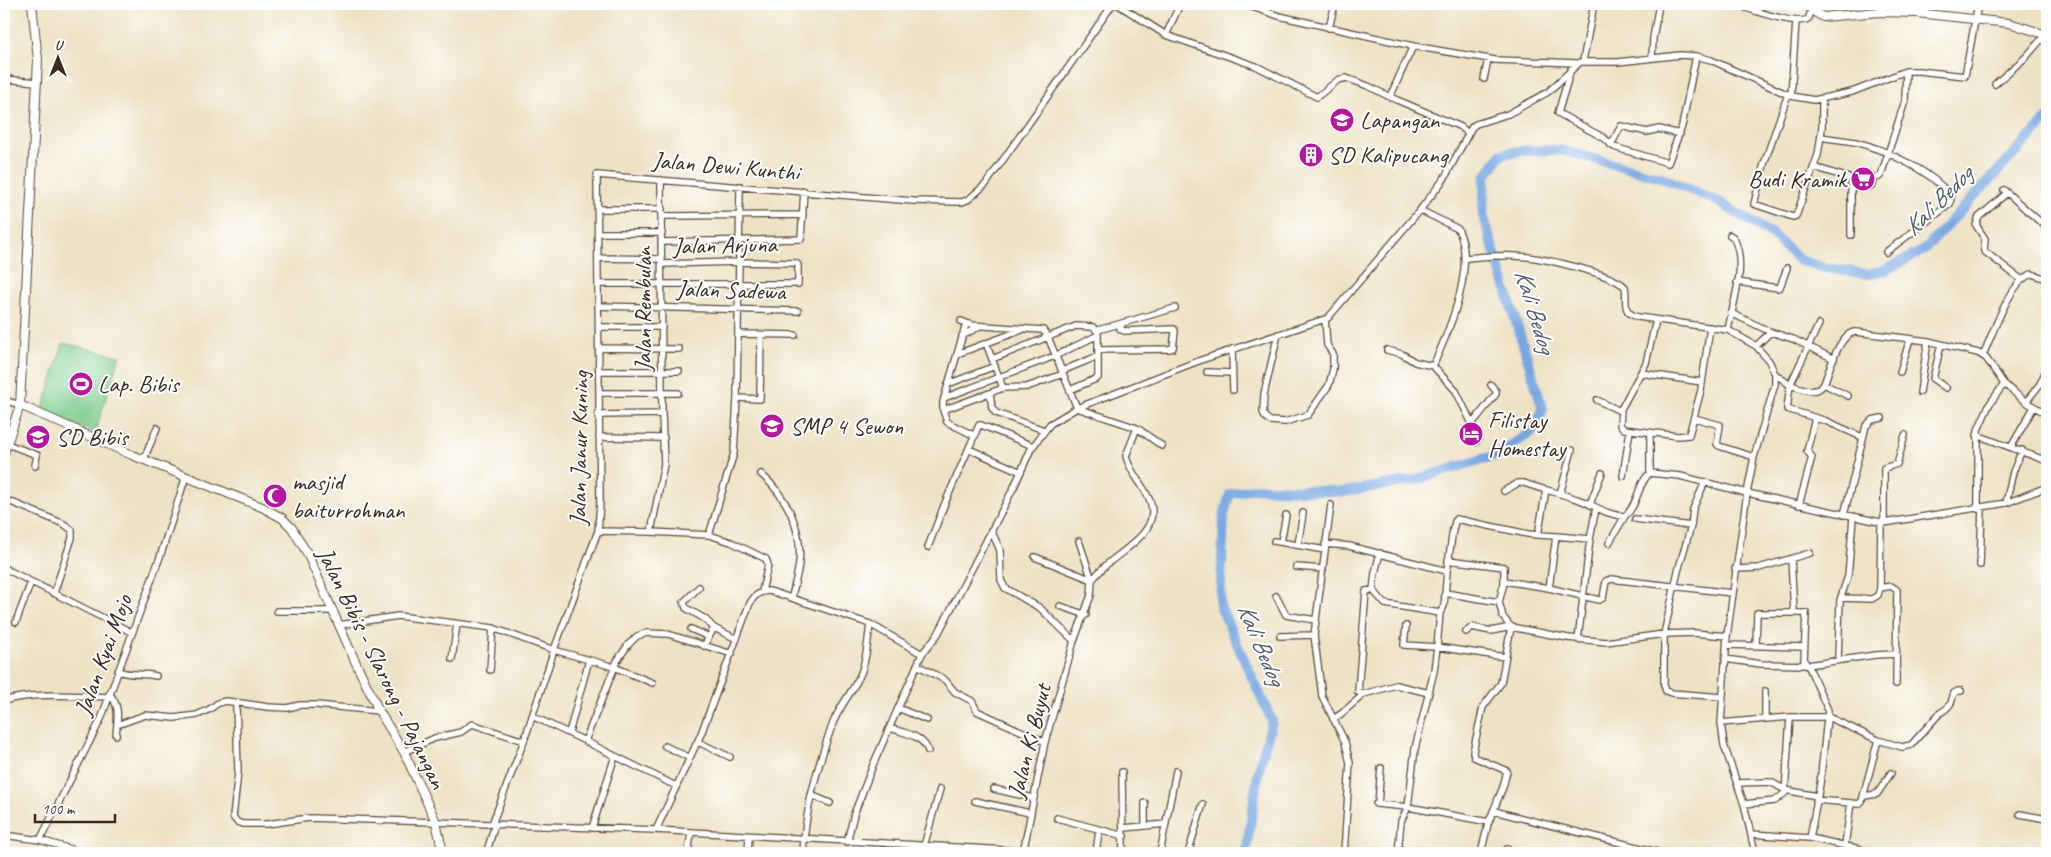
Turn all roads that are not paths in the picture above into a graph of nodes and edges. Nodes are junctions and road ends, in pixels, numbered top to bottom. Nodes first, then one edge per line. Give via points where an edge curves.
1 (32, 4) edge
2 (1115, 4) edge
3 (1180, 4) edge
4 (1243, 4) edge
5 (1335, 4) edge
6 (1594, 4) edge
7 (1659, 4) edge
8 (1734, 4) edge
9 (1812, 4) edge
10 (1978, 4) edge
11 (1878, 8) edge
12 (1827, 18) junction
13 (1976, 20) junction
14 (1796, 21) junction
15 (1806, 22) junction
16 (1329, 28) junction
17 (2047, 34) edge
18 (1166, 35) junction
19 (1413, 46) junction
20 (1696, 56) junction
21 (1652, 58) junction
22 (1488, 59) junction
23 (1583, 61) junction
24 (1577, 63) junction
25 (1571, 68) junction
26 (1906, 71) junction
27 (4, 79) edge
28 (1484, 79) dead end
29 (37, 82) junction
30 (1995, 84) dead end
31 (1790, 95) junction
32 (1390, 97) junction
33 (1822, 99) junction
34 (1476, 124) junction
35 (1461, 127) junction
36 (1468, 133) junction
37 (1680, 134) junction
38 (1820, 137) junction
39 (1611, 145) junction
40 (1888, 154) junction
41 (1814, 167) junction
42 (597, 175) joint
43 (661, 180) junction
44 (740, 186) junction
45 (1852, 186) junction
46 (804, 191) junction
47 (598, 209) junction
48 (662, 209) junction
49 (1420, 210) junction
50 (740, 215) junction
51 (803, 215) junction
52 (662, 216) junction
53 (2047, 228) edge
54 (662, 233) junction
55 (599, 234) junction
56 (1851, 234) dead end
57 (1730, 235) dead end
58 (739, 240) junction
59 (662, 242) junction
60 (1886, 252) dead end
61 (599, 258) junction
62 (1464, 258) junction
63 (662, 261) junction
64 (739, 262) junction
65 (1787, 268) dead end
66 (2047, 278) edge
67 (2022, 280) junction
68 (1738, 282) junction
69 (598, 284) junction
70 (662, 284) junction
71 (739, 285) junction
72 (598, 306) junction
73 (662, 306) junction
74 (1175, 308) dead end
75 (738, 309) junction
76 (798, 311) dead end
77 (1731, 314) junction
78 (1325, 319) junction
79 (1656, 320) junction
80 (1122, 324) junction
81 (1819, 324) dead end
82 (980, 326) junction
83 (599, 327) junction
84 (662, 327) junction
85 (1710, 327) junction
86 (1026, 328) junction
87 (1728, 330) junction
88 (1098, 332) junction
89 (1771, 332) junction
90 (738, 334) junction
91 (761, 334) junction
92 (1278, 334) junction
93 (795, 335) dead end
94 (962, 336) junction
95 (1048, 337) junction
96 (1910, 339) junction
97 (1928, 341) junction
98 (986, 342) junction
99 (1941, 344) junction
100 (1756, 346) junction
101 (1807, 346) junction
102 (599, 348) junction
103 (662, 349) junction
104 (679, 349) dead end
105 (1232, 350) junction
106 (1387, 350) dead end
107 (1098, 353) junction
108 (957, 354) junction
109 (1983, 355) junction
110 (1055, 356) junction
111 (992, 359) junction
112 (1834, 359) junction
113 (995, 366) junction
114 (1433, 366) junction
115 (2047, 368) edge
116 (599, 370) junction
117 (662, 371) junction
118 (679, 372) dead end
119 (1207, 372) dead end
120 (1900, 372) dead end
121 (1063, 373) junction
122 (1232, 373) junction
123 (1641, 373) junction
124 (1775, 374) junction
125 (999, 377) junction
126 (1702, 382) junction
127 (948, 384) junction
128 (1824, 384) junction
129 (2004, 384) junction
130 (1491, 385) dead end
131 (1790, 385) junction
132 (1004, 388) junction
133 (1946, 388) dead end
134 (1070, 390) junction
135 (1233, 390) dead end
136 (662, 392) junction
137 (1920, 392) dead end
138 (599, 393) junction
139 (678, 393) dead end
140 (990, 393) junction
141 (1848, 396) dead end
142 (737, 398) junction
143 (944, 398) junction
144 (4, 400) edge
145 (1596, 400) dead end
146 (2026, 402) junction
147 (20, 405) junction
148 (1077, 408) junction
149 (2034, 408) junction
150 (943, 410) junction
151 (1620, 411) junction
152 (662, 414) junction
153 (2047, 414) edge
154 (598, 415) junction
155 (1694, 418) junction
156 (1814, 418) junction
157 (1882, 418) dead end
158 (1472, 424) junction
159 (157, 428) dead end
160 (1137, 428) junction
161 (1044, 430) junction
162 (1630, 430) junction
163 (1650, 433) junction
164 (1905, 434) dead end
165 (1977, 435) junction
166 (975, 436) junction
167 (599, 437) junction
168 (1862, 437) junction
169 (664, 441) junction
170 (1476, 442) dead end
171 (7, 444) junction
172 (1033, 446) junction
173 (1162, 446) dead end
174 (2011, 447) junction
175 (969, 449) junction
176 (1572, 450) dead end
177 (2022, 450) junction
178 (4, 453) edge
179 (1754, 457) junction
180 (144, 459) junction
181 (2047, 461) edge
182 (35, 466) dead end
183 (1021, 472) junction
184 (1602, 473) dead end
185 (1650, 473) junction
186 (761, 474) dead end
187 (186, 476) junction
188 (1623, 476) dead end
189 (1705, 482) junction
190 (2047, 487) edge
191 (1546, 490) junction
192 (1504, 492) dead end
193 (1747, 493) junction
194 (1560, 494) junction
195 (4, 498) edge
196 (2006, 503) junction
197 (1590, 504) junction
198 (1331, 505) dead end
199 (1800, 505) junction
200 (1596, 508) junction
201 (1980, 508) junction
202 (1303, 512) dead end
203 (1286, 515) dead end
204 (1844, 515) junction
205 (1624, 516) junction
206 (1853, 518) junction
207 (1635, 519) dead end
208 (1882, 523) junction
209 (1691, 526) junction
210 (991, 530) junction
211 (598, 531) junction
212 (651, 532) junction
213 (1538, 535) junction
214 (709, 536) junction
215 (1556, 536) junction
216 (1590, 539) junction
217 (1274, 541) dead end
218 (1079, 542) dead end
219 (1281, 542) junction
220 (1609, 543) dead end
221 (1298, 545) junction
222 (1326, 546) junction
223 (928, 547) dead end
224 (1380, 553) junction
225 (1810, 553) dead end
226 (1035, 557) dead end
227 (1790, 559) junction
228 (1448, 560) junction
229 (1980, 565) dead end
230 (1296, 567) dead end
231 (1323, 569) junction
232 (1735, 569) junction
233 (4, 570) edge
234 (1447, 571) junction
235 (1092, 580) junction
236 (1504, 581) junction
237 (31, 582) junction
238 (698, 587) dead end
239 (1675, 587) junction
240 (1548, 588) junction
241 (1880, 588) junction
242 (1373, 590) junction
243 (762, 591) junction
244 (54, 593) junction
245 (1445, 593) junction
246 (1732, 593) junction
247 (1276, 596) dead end
248 (1583, 596) junction
249 (792, 597) junction
250 (1841, 598) junction
251 (1499, 602) junction
252 (1060, 606) dead end
253 (277, 611) dead end
254 (332, 611) junction
255 (1794, 612) junction
256 (1440, 613) junction
257 (1086, 615) junction
258 (1316, 620) junction
259 (16, 622) dead end
260 (457, 624) junction
261 (870, 624) junction
262 (340, 625) junction
263 (1406, 626) dead end
264 (1511, 627) junction
265 (493, 628) junction
266 (714, 628) junction
267 (691, 629) dead end
268 (131, 632) junction
269 (1466, 632) dead end
270 (1664, 634) junction
271 (1280, 636) dead end
272 (1314, 636) junction
273 (1727, 636) junction
274 (709, 637) junction
275 (737, 639) junction
276 (1578, 640) junction
277 (1074, 641) junction
278 (1727, 645) junction
279 (1756, 645) junction
280 (704, 646) junction
281 (1437, 647) junction
282 (1804, 647) junction
283 (554, 650) junction
284 (732, 654) junction
285 (922, 654) junction
286 (1896, 654) junction
287 (1505, 656) junction
288 (452, 659) dead end
289 (1725, 659) junction
290 (1838, 659) junction
291 (589, 660) junction
292 (917, 665) junction
293 (1808, 665) junction
294 (614, 667) junction
295 (490, 670) dead end
296 (118, 672) junction
297 (156, 676) dead end
298 (653, 683) dead end
299 (1896, 684) dead end
300 (1765, 691) dead end
301 (1962, 691) dead end
302 (1429, 693) junction
303 (1364, 694) junction
304 (109, 696) junction
305 (1722, 697) junction
306 (4, 701) edge
307 (236, 704) junction
308 (898, 708) junction
309 (380, 711) junction
310 (532, 716) junction
311 (1790, 717) junction
312 (1828, 717) junction
313 (1334, 718) junction
314 (1765, 719) junction
315 (927, 720) dead end
316 (1720, 723) junction
317 (116, 725) junction
318 (890, 728) junction
319 (568, 733) junction
320 (116, 735) dead end
321 (1878, 740) junction
322 (524, 741) junction
323 (585, 741) junction
324 (698, 742) junction
325 (1045, 742) junction
326 (665, 746) dead end
327 (928, 751) dead end
328 (404, 752) junction
329 (615, 756) junction
330 (730, 757) dead end
331 (690, 758) junction
332 (1380, 768) dead end
333 (1176, 771) dead end
334 (1122, 772) dead end
335 (1891, 773) dead end
336 (1737, 783) junction
337 (676, 786) junction
338 (940, 789) dead end
339 (994, 789) dead end
340 (1785, 790) junction
341 (811, 795) junction
342 (1864, 796) junction
343 (1033, 798) junction
344 (1817, 798) junction
345 (975, 801) dead end
346 (830, 803) dead end
347 (1145, 803) dead end
348 (1851, 803) junction
349 (1203, 804) dead end
350 (1744, 804) junction
351 (1408, 807) junction
352 (1494, 811) junction
353 (1030, 813) junction
354 (2020, 814) dead end
355 (1057, 818) dead end
356 (2047, 819) edge
357 (436, 822) junction
358 (1489, 822) junction
359 (493, 824) junction
360 (1166, 824) junction
361 (1145, 825) junction
362 (592, 828) junction
363 (1124, 828) junction
364 (656, 830) junction
365 (1099, 830) junction
366 (691, 833) junction
367 (1751, 834) junction
368 (4, 835) edge
369 (749, 836) junction
370 (1124, 836) junction
371 (1810, 838) junction
372 (40, 840) junction
373 (803, 840) junction
374 (847, 842) junction
375 (1845, 845) junction
376 (924, 846) junction
377 (1860, 849) dead end
378 (487, 851) dead end
379 (1002, 852) edge
380 (1023, 852) edge
381 (84, 853) edge
382 (443, 853) edge
383 (688, 853) edge
384 (748, 853) edge
385 (803, 853) edge
386 (1042, 853) edge
387 (1058, 853) edge
388 (1096, 853) edge
389 (1122, 853) edge
390 (1160, 853) edge
391 (1188, 853) edge
392 (1344, 853) edge
393 (1398, 853) edge
394 (1481, 853) edge
395 (1661, 853) edge
396 (1755, 853) edge

1 - 29 main road
2 - 18 street
2 - 46 street, Jalan Dewi Kunthi via 986,184 969,199 913,202
3 - 18 street
4 - 16 street
5 - 16 street
6 - 23 street
7 - 21 street
8 - 14 street
9 - 12 main road via 1816,13
9 - 15 street
10 - 13 street
11 - 12 main road
11 - 13 main road
12 - 15 street
13 - 17 main road via 2016,24
13 - 26 street via 1964,76
14 - 15 street
14 - 31 street
16 - 19 street
17 - 30 street via 2026,58
18 - 32 street via 1256,66 1317,98 1344,78
19 - 22 street
19 - 32 street
20 - 21 street
20 - 31 street
20 - 37 street
21 - 23 street via 1618,62
22 - 24 street
22 - 28 street
23 - 24 street
24 - 25 street
25 - 34 street via 1548,92 1508,114
25 - 39 street via 1558,113
26 - 33 street via 1852,92
26 - 40 street via 1905,101
27 - 29 street
29 - 147 main road
31 - 33 street
31 - 41 street via 1764,164 1754,204 1796,217
32 - 35 street
33 - 38 street
34 - 35 street
34 - 36 street
35 - 36 street
36 - 49 street via 1444,179
37 - 39 street via 1659,129 1646,132 1621,126
37 - 39 street via 1668,163
38 - 40 street via 1856,143
38 - 41 street
40 - 45 street via 1881,175 1874,178 1871,186
40 - 60 street via 1935,181 1952,200
41 - 45 street via 1849,178
42 - 43 street, Jalan Dewi Kunthi
42 - 47 street, Jalan Janur Kuning
43 - 44 street, Jalan Dewi Kunthi
43 - 48 street, Jalan Rembulan
44 - 46 street, Jalan Dewi Kunthi
44 - 50 street
45 - 56 street
46 - 51 street
47 - 48 street
47 - 55 street, Jalan Janur Kuning
48 - 52 street, Jalan Rembulan
49 - 62 street via 1458,229
49 - 78 street
50 - 51 street
50 - 52 street
50 - 58 street
51 - 58 street via 802,239
52 - 54 street, Jalan Rembulan
53 - 67 street via 2005,191 1979,217 1976,225 1985,239 1984,251
54 - 55 street
54 - 59 street, Jalan Rembulan
55 - 61 street, Jalan Janur Kuning
57 - 68 street via 1735,240 1739,257
58 - 59 street
58 - 64 street
59 - 63 street, Jalan Rembulan
61 - 63 street, Jalan Arjuna
61 - 69 street, Jalan Janur Kuning
62 - 79 street via 1515,256 1566,265 1619,282 1626,290 1628,312
62 - 114 street via 1462,289
63 - 64 street, Jalan Arjuna
63 - 70 street, Jalan Rembulan
64 - 71 street
64 - 71 street, Jalan Arjuna via 798,265 798,285
65 - 68 street via 1778,288
66 - 67 street via 2032,274
67 - 109 street via 2008,299
68 - 77 street
69 - 70 street
69 - 72 street, Jalan Janur Kuning
70 - 71 street
70 - 73 street, Jalan Rembulan
71 - 75 street
72 - 73 street, Jalan Sadewa
72 - 83 street, Jalan Janur Kuning
73 - 75 street, Jalan Sadewa
73 - 84 street, Jalan Rembulan
74 - 80 street
75 - 76 street, Jalan Sadewa
75 - 90 street
77 - 87 street
77 - 89 street
78 - 92 street
78 - 92 street via 1327,345 1333,354 1334,370 1329,385 1308,415 1278,422 1267,419 1263,408
79 - 85 street
79 - 123 street
80 - 88 street
80 - 107 street via 1120,329 1124,331 1174,329 1173,348
81 - 101 street
82 - 86 street
82 - 94 street
82 - 94 street via 963,322
83 - 84 street
83 - 102 street, Jalan Janur Kuning
84 - 103 street, Jalan Rembulan
85 - 87 street
85 - 126 street
86 - 95 street via 1041,329
86 - 98 street
87 - 100 street
88 - 95 street via 1089,326 1076,326
88 - 107 street
88 - 110 street
89 - 100 street
89 - 101 street
90 - 91 street
90 - 142 street
91 - 93 street
91 - 142 street via 760,399
92 - 105 street
94 - 108 street
95 - 110 street
95 - 111 street
96 - 97 street
96 - 112 street via 1852,331
96 - 120 street
97 - 99 street
97 - 137 street
98 - 108 street
98 - 111 street
99 - 109 street
99 - 133 street via 1933,379
100 - 124 street via 1767,357
101 - 112 street
101 - 131 street
102 - 103 street
102 - 116 street, Jalan Janur Kuning
103 - 104 street
103 - 117 street, Jalan Rembulan
105 - 122 street
105 - 148 street
106 - 114 street
107 - 121 street
107 - 134 street via 1098,378
108 - 127 street
109 - 129 street
110 - 121 street
110 - 125 street
111 - 113 street
112 - 128 street
113 - 125 street
113 - 127 street
114 - 158 street via 1456,392
115 - 146 street
116 - 117 street
116 - 138 street, Jalan Janur Kuning
117 - 118 street
117 - 136 street, Jalan Rembulan
119 - 122 street
121 - 132 street via 1027,387
121 - 134 street
122 - 135 street
123 - 126 street
123 - 151 street
124 - 131 street
124 - 179 street via 1767,416
125 - 132 street
125 - 143 street
126 - 155 street
127 - 143 street
128 - 131 street via 1815,391
128 - 141 street
129 - 146 street
129 - 165 street via 1984,414
130 - 158 street via 1496,394
131 - 156 street via 1787,409
132 - 140 street
134 - 148 street
136 - 138 street
136 - 139 street
136 - 152 street, Jalan Rembulan
138 - 154 street, Jalan Janur Kuning
140 - 150 street
140 - 161 street via 996,413
142 - 214 street via 733,459
143 - 150 street
144 - 147 street
145 - 151 street
146 - 149 street
147 - 171 main road
147 - 180 main road, Jalan Bibis - Slarong - Pajangan
148 - 160 street
148 - 161 street via 1057,418
149 - 153 street
149 - 174 street
150 - 166 street via 947,422
151 - 162 street via 1620,427
152 - 154 street
152 - 169 street, Jalan Rembulan
154 - 167 street, Jalan Janur Kuning
155 - 163 street via 1692,430 1686,436
155 - 179 street via 1720,425 1719,446
156 - 168 street
156 - 199 street via 1807,451 1812,457
157 - 168 street via 1869,422
158 - 170 street via 1478,436
159 - 180 street
160 - 173 street
160 - 235 street via 1126,456 1131,473 1150,503 1151,515 1138,540
161 - 172 street
162 - 163 street
162 - 188 street
163 - 185 street
164 - 208 street via 1897,464 1884,468
165 - 174 street
165 - 201 street
166 - 172 street via 981,425
166 - 175 street
167 - 169 street
167 - 211 street, Jalan Janur Kuning
168 - 204 street
169 - 212 street, Jalan Rembulan via 664,464
171 - 178 main road
171 - 182 street via 37,455
172 - 183 street
174 - 177 street
175 - 183 street
175 - 223 street
176 - 194 street
177 - 181 street
177 - 196 street
179 - 193 street
180 - 187 main road, Jalan Bibis - Slarong - Pajangan
183 - 210 street
184 - 197 street
185 - 189 street
185 - 205 street
186 - 249 street via 775,486 792,514 799,555
187 - 254 main road, Jalan Bibis - Slarong - Pajangan via 282,518 292,528 314,566
187 - 268 street, Jalan Kyai Mojo
189 - 193 street
189 - 209 street via 1693,509
190 - 196 street
191 - 192 street via 1520,483
191 - 194 street
191 - 213 street
193 - 199 street
193 - 232 street
194 - 197 street
195 - 244 street via 72,530
196 - 201 street
197 - 200 street
198 - 222 street
199 - 204 street
200 - 205 street
200 - 216 street
201 - 208 street
201 - 229 street
202 - 221 street
203 - 219 street
204 - 206 street
205 - 220 street
206 - 208 street
206 - 250 street via 1849,571
207 - 209 street
208 - 241 street
209 - 239 street
210 - 277 street via 1000,550 1001,580 1005,588 1040,608
210 - 285 street via 938,634
211 - 212 street
211 - 283 street, Jalan Janur Kuning
212 - 214 street
213 - 215 street
213 - 228 street via 1458,519
214 - 243 street via 731,542 766,559 768,565
215 - 216 street
215 - 240 street
216 - 248 street
217 - 219 street
218 - 235 street
219 - 221 street
221 - 222 street
222 - 224 street via 1349,546
222 - 231 street
224 - 234 street
224 - 242 street
225 - 227 street
226 - 235 street
227 - 232 street via 1759,568
227 - 255 street
228 - 234 street
228 - 236 street via 1503,566
230 - 231 street
231 - 258 street
232 - 246 street
233 - 237 street
234 - 245 street
235 - 257 street, Jalan Ki Buyut
236 - 240 street
236 - 251 street
237 - 244 street
237 - 259 street
238 - 266 street via 687,597 684,605
239 - 246 street
239 - 248 street via 1611,579 1606,581 1602,599
239 - 270 street
240 - 248 street
241 - 250 street via 1872,599
241 - 286 street via 1889,586 1897,590
242 - 256 street via 1385,604
242 - 303 street via 1366,591 1361,640 1358,689 1360,694
243 - 249 street
243 - 275 street via 750,601
244 - 268 street
245 - 251 street
245 - 256 street
246 - 273 street
247 - 258 street via 1286,614
248 - 276 street
249 - 261 street
250 - 290 street
251 - 264 street via 1503,617
252 - 257 street
253 - 254 street
254 - 262 main road, Jalan Bibis - Slarong - Pajangan
255 - 279 street via 1757,613
255 - 282 street via 1806,614
256 - 281 street
257 - 277 street, Jalan Ki Buyut
258 - 272 street
260 - 262 street via 398,616
260 - 265 street
260 - 288 street
261 - 285 street
261 - 341 street via 862,672 833,723
262 - 309 main road, Jalan Bibis - Slarong - Pajangan
263 - 281 street via 1404,645
264 - 269 street via 1491,631 1472,628
264 - 276 street
264 - 287 street
265 - 283 street
265 - 295 street
266 - 274 street
266 - 275 street
267 - 274 street
268 - 296 street, Jalan Kyai Mojo
270 - 273 street
270 - 276 street via 1616,642
270 - 305 street via 1666,691
271 - 272 street
272 - 313 street via 1320,689
273 - 278 street
274 - 280 street
275 - 284 street
277 - 325 street, Jalan Ki Buyut
278 - 279 street
278 - 289 street
279 - 282 street
280 - 284 street
280 - 294 street via 668,634 641,634 628,644
281 - 287 street
281 - 302 street
282 - 293 street via 1804,661
283 - 291 street
283 - 310 street, Jalan Janur Kuning
284 - 324 street
285 - 292 street
286 - 290 street
286 - 299 street
287 - 352 street via 1499,686 1480,717 1473,752 1474,757 1507,771
289 - 293 street
289 - 305 street
290 - 293 street
291 - 294 street
291 - 319 street
292 - 308 street
292 - 325 street via 945,680 955,692 972,701 977,711
293 - 312 street via 1826,703
294 - 298 street
294 - 323 street
296 - 297 street via 130,676
296 - 304 street, Jalan Kyai Mojo
300 - 314 street
301 - 321 street via 1954,693 1949,706 1911,745 1902,747
302 - 303 street via 1393,685
302 - 351 street via 1415,749
303 - 313 street
304 - 306 street
304 - 317 street via 117,703
304 - 372 street, Jalan Kyai Mojo via 101,719
305 - 316 street
307 - 309 street via 287,708 316,705
307 - 317 street via 218,702 197,715 144,715
307 - 357 street via 238,772 233,817 237,822 267,824 309,818
308 - 315 street
308 - 318 street
309 - 328 main road, Jalan Bibis - Slarong - Pajangan
310 - 319 street
310 - 322 street, Jalan Janur Kuning
311 - 312 street
311 - 314 street
311 - 340 street
312 - 321 street
312 - 344 street
313 - 392 street via 1350,763
314 - 316 street
316 - 336 street
317 - 320 street
318 - 327 street via 919,738
318 - 374 street via 854,814
319 - 323 street
321 - 342 street
322 - 328 street via 472,724 460,733 435,738
322 - 359 street, Jalan Janur Kuning
323 - 329 street
324 - 330 street
324 - 331 street
325 - 343 street, Jalan Ki Buyut
326 - 331 street
328 - 357 main road, Jalan Bibis - Slarong - Pajangan
329 - 337 street
329 - 362 street
331 - 337 street
332 - 351 street via 1377,804
333 - 360 street
334 - 363 street
335 - 342 street via 1877,794
336 - 340 street via 1771,782
336 - 350 street
337 - 364 street
338 - 376 street
339 - 343 street
340 - 344 street
340 - 350 street via 1779,799
341 - 346 street
341 - 373 street
342 - 348 street via 1859,804
343 - 353 street, Jalan Ki Buyut
344 - 348 street
344 - 371 street
345 - 353 street
347 - 361 street
348 - 375 street
349 - 391 street
350 - 367 street
351 - 358 street
351 - 393 street via 1400,821
352 - 358 street
352 - 395 street
353 - 380 street, Jalan Ki Buyut
354 - 356 street
355 - 365 street
357 - 359 street
357 - 382 main road, Jalan Bibis - Slarong - Pajangan
358 - 394 street
359 - 362 street
359 - 378 street, Jalan Janur Kuning
360 - 361 street
360 - 390 street
361 - 363 street
362 - 364 street
363 - 370 street
364 - 366 street
365 - 370 street
365 - 388 street
366 - 369 street
366 - 383 street
367 - 371 street
367 - 396 street
368 - 372 street
369 - 373 street
369 - 384 street
370 - 389 street
371 - 375 street
372 - 381 street
373 - 374 street
373 - 385 street
374 - 376 street
375 - 377 street
376 - 379 street
379 - 380 street
380 - 386 street
386 - 387 street

